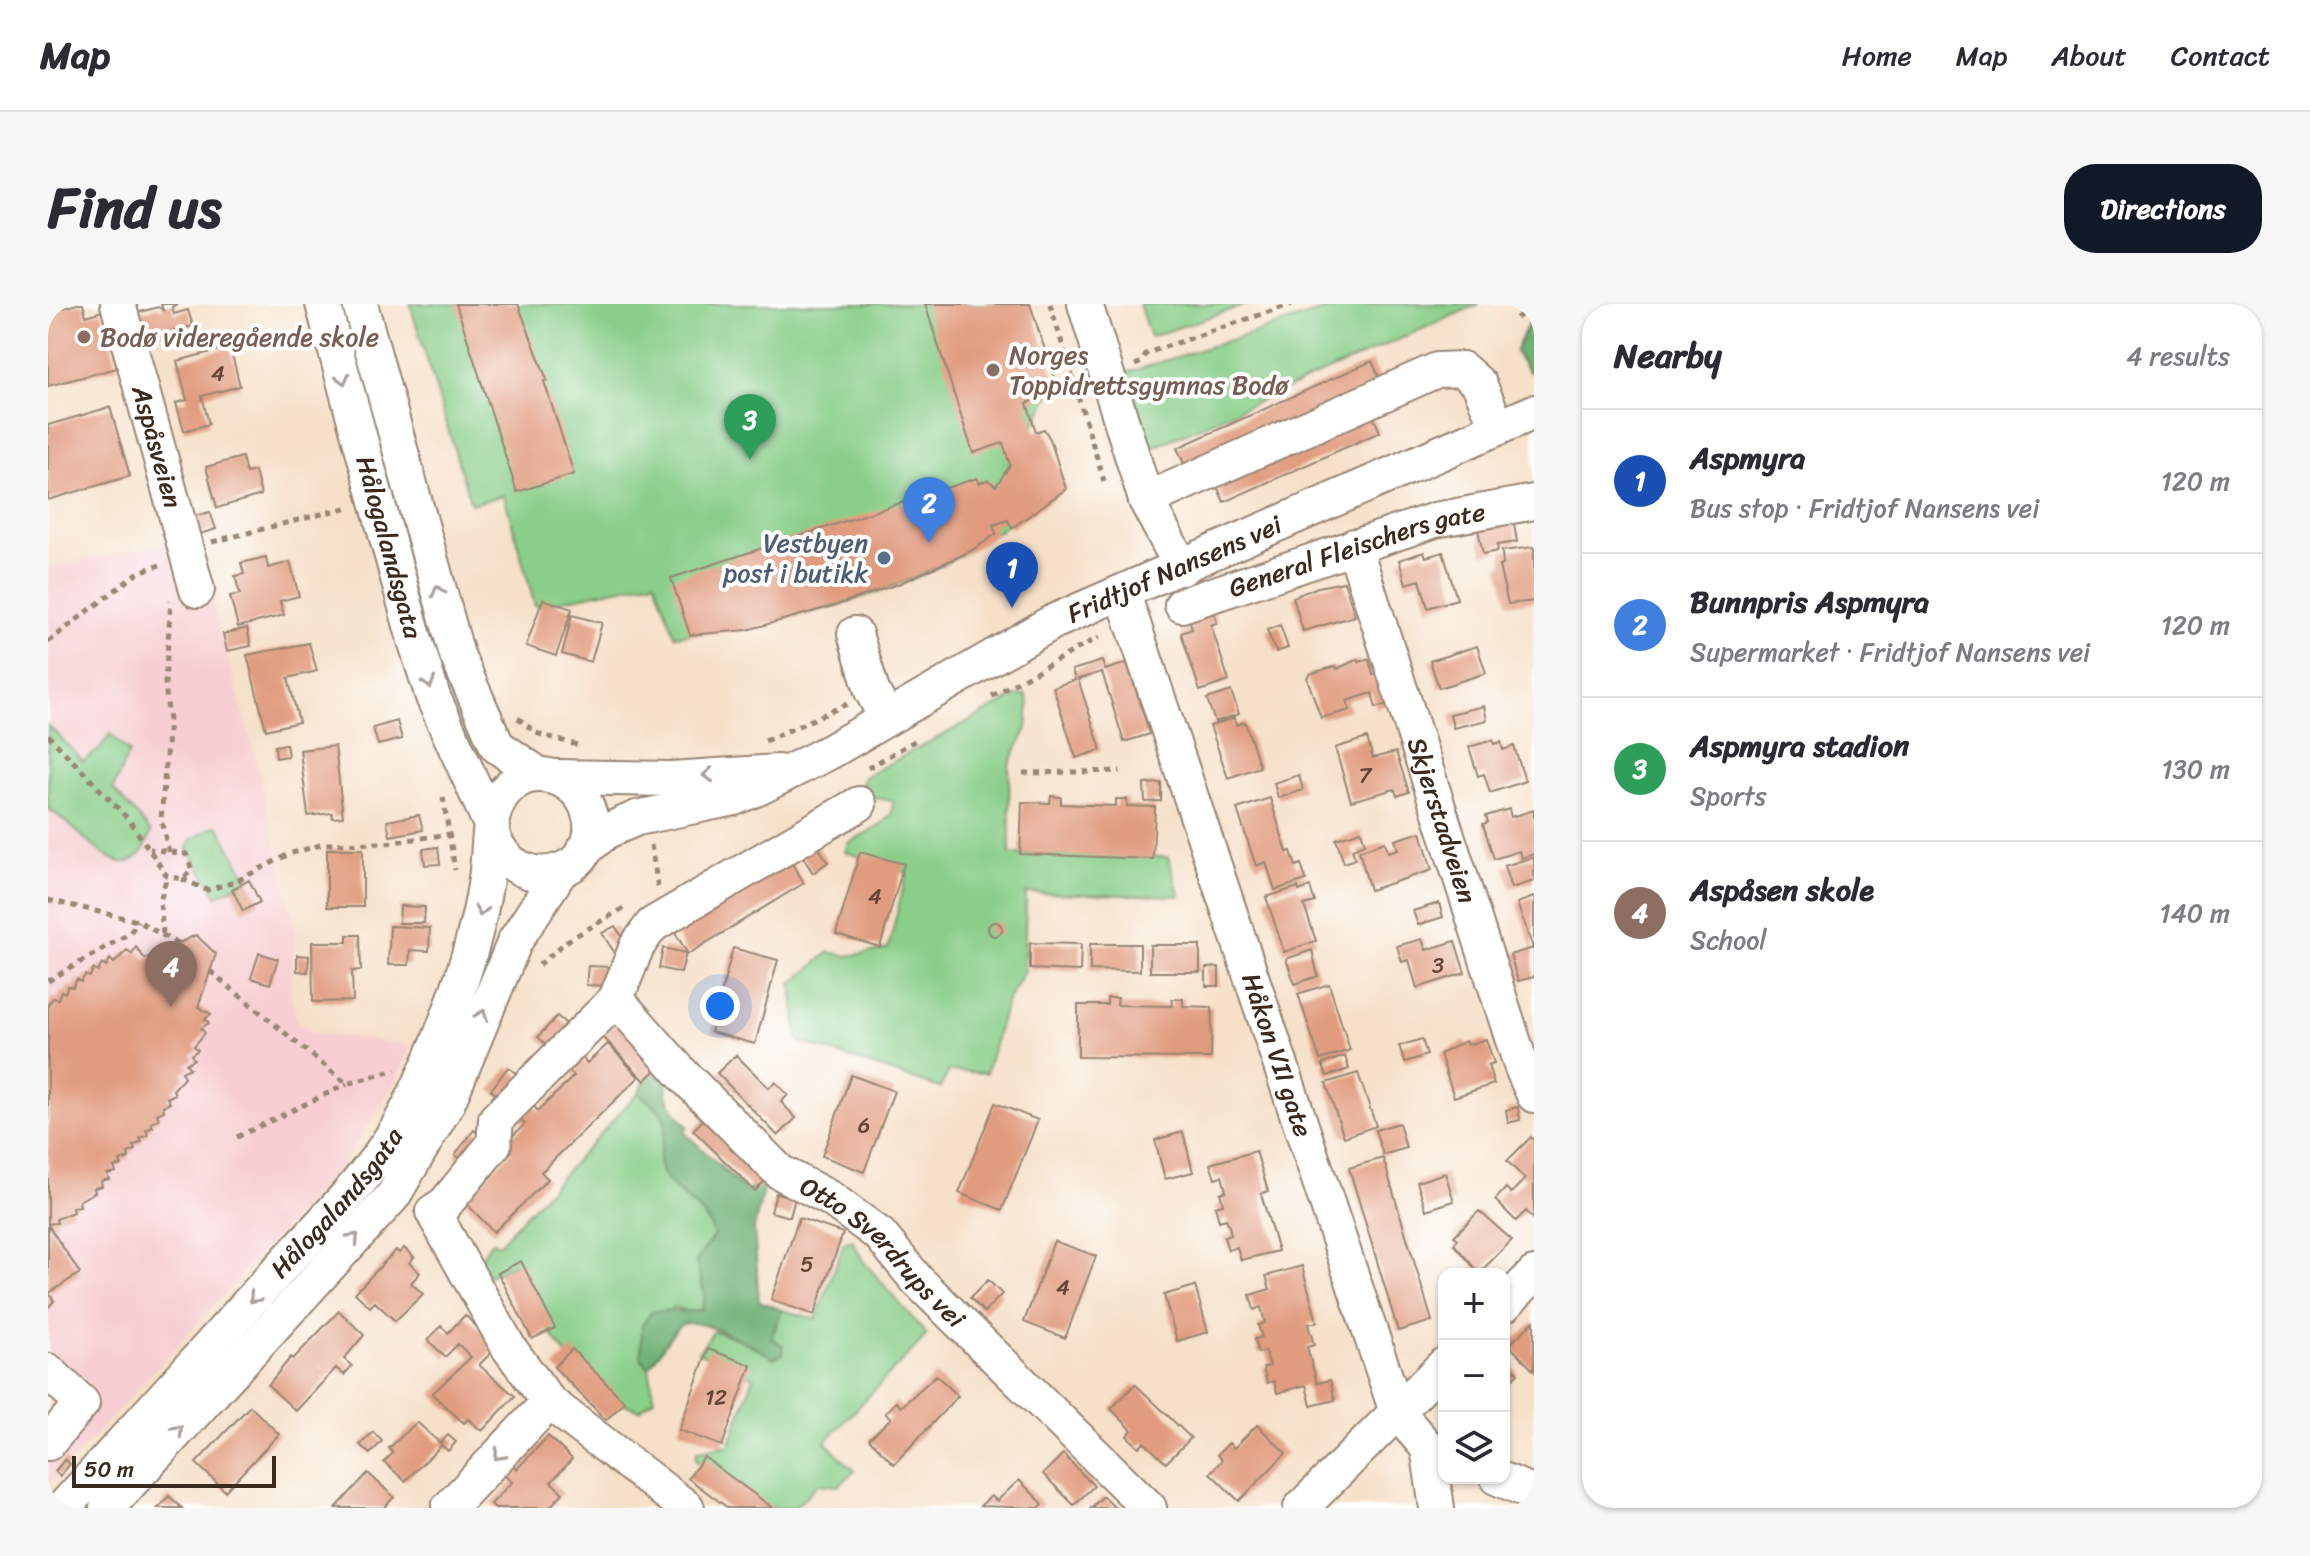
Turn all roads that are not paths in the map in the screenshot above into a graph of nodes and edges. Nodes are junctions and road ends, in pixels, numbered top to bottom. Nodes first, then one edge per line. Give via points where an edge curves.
1 (118, 304) edge
2 (323, 304) edge
3 (360, 304) edge
4 (1085, 304) edge
5 (1534, 412) edge
6 (1498, 428) junction
7 (1146, 500) junction
8 (1534, 502) edge
9 (1354, 546) junction
10 (1182, 568) junction
11 (197, 590) road end
12 (1123, 594) junction
13 (1182, 605) dead end
14 (855, 634) dead end
15 (879, 704) junction
16 (786, 772) junction
17 (548, 776) junction
18 (859, 804) dead end
19 (492, 831) junction
20 (572, 861) junction
21 (616, 999) junction
22 (1534, 1095) edge
23 (1534, 1274) edge
24 (1510, 1299) edge
25 (48, 1371) edge
26 (1438, 1371) edge
27 (549, 1402) junction
28 (1397, 1412) junction
29 (48, 1443) edge
30 (1436, 1452) edge
31 (1510, 1483) edge
32 (1534, 1493) edge
33 (63, 1508) edge
34 (107, 1508) edge
35 (449, 1508) edge
36 (687, 1508) edge
37 (1149, 1508) edge
38 (1301, 1508) edge
39 (1437, 1508) edge

1 - 11 street, Aspåsveien
2 -> 19 street, Hålogalandsgata via 433,697
17 -> 3 street, Hålogalandsgata via 497,746 457,655
4 - 7 street
5 - 6 street, Fridtjof Nansens vei
6 - 7 street via 1479,384 1462,369 1437,370
6 - 10 street, Fridtjof Nansens vei
7 - 10 street
8 - 9 street, General Fleischers gate via 1435,520
9 - 13 street, General Fleischers gate
9 - 22 street, Skjerstadveien
10 - 12 street, Fridtjof Nansens vei
12 - 15 street, Fridtjof Nansens vei
12 - 28 street, Håkon VII gate
14 - 15 street
15 - 16 street, Fridtjof Nansens vei via 831,751
16 -> 17 street, Fridtjof Nansens vei via 671,779
16 - 20 street, Fridtjof Nansens vei via 734,798 619,825
17 - 19 street, Hålogalandsgata via 522,778 508,787 497,800
17 - 20 street, Hålogalandsgata via 583,797 590,813 591,829
18 - 21 street via 652,925 637,946
19 - 20 street, Hålogalandsgata via 507,861 520,870 535,875
19 -> 33 street, Hålogalandsgata via 480,919 467,958 424,1075 376,1163
34 -> 20 street, Hålogalandsgata via 393,1196 448,1102 515,941
21 - 27 street via 496,1119 494,1144 433,1212 509,1348
21 - 37 street, Otto Sverdrups vei via 780,1172 831,1199 880,1235 917,1280
23 - 24 street
25 - 29 street via 82,1403
26 - 28 street
27 -> 35 street
27 - 36 street
28 - 30 street, Håkon VII gate
28 - 38 street
30 - 39 street, Håkon VII gate
31 - 32 street

